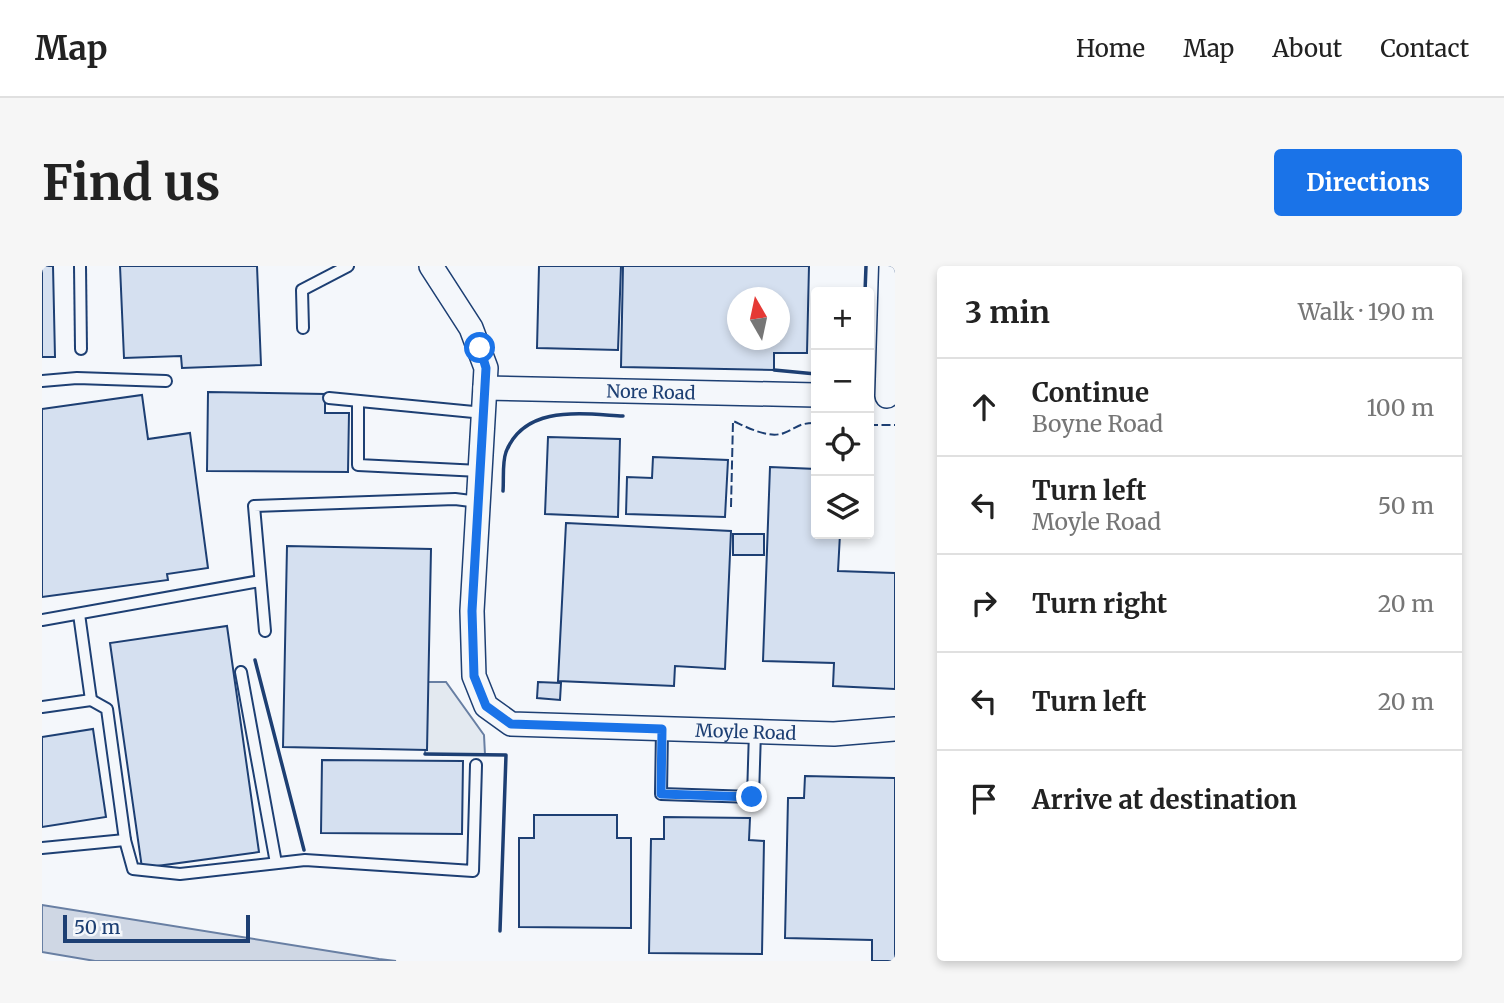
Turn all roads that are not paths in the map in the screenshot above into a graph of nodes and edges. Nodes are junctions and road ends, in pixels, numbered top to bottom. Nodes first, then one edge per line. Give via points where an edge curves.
1 (80, 266) edge
2 (348, 266) edge
3 (431, 266) edge
4 (891, 266) edge
5 (303, 328) dead end
6 (81, 349) dead end
7 (42, 381) edge
8 (166, 381) dead end
9 (485, 388) junction
10 (811, 395) edge
11 (883, 396) edge
12 (329, 398) dead end
13 (358, 401) junction
14 (484, 413) junction
15 (480, 471) junction
16 (479, 502) junction
17 (260, 581) junction
18 (79, 614) junction
19 (42, 620) edge
20 (265, 631) dead end
21 (241, 672) dead end
22 (91, 700) junction
23 (42, 707) edge
24 (662, 729) junction
25 (895, 729) edge
26 (755, 731) junction
27 (476, 765) dead end
28 (125, 840) junction
29 (42, 848) edge
30 (276, 863) junction

1 - 6 lane
2 - 5 lane via 302,290
3 - 9 street via 480,348
4 - 11 street
7 - 8 lane
9 - 10 street, Nore Road
9 - 14 street
12 - 13 lane
13 - 14 lane
13 - 15 lane via 358,464
14 - 15 street
15 - 16 street
16 - 17 lane via 254,506
16 - 24 street, Moyle Road via 472,611 474,676 486,706 511,724
17 - 18 lane
17 - 20 lane
18 - 19 lane
18 - 22 lane
21 - 30 lane
22 - 23 lane
22 - 28 lane via 107,709
24 - 26 street, Moyle Road
24 - 26 lane via 661,794 752,797
25 - 26 street, Moyle Road via 834,734
27 - 30 lane via 473,872 305,860
28 - 29 lane
28 - 30 lane via 133,869 180,874

